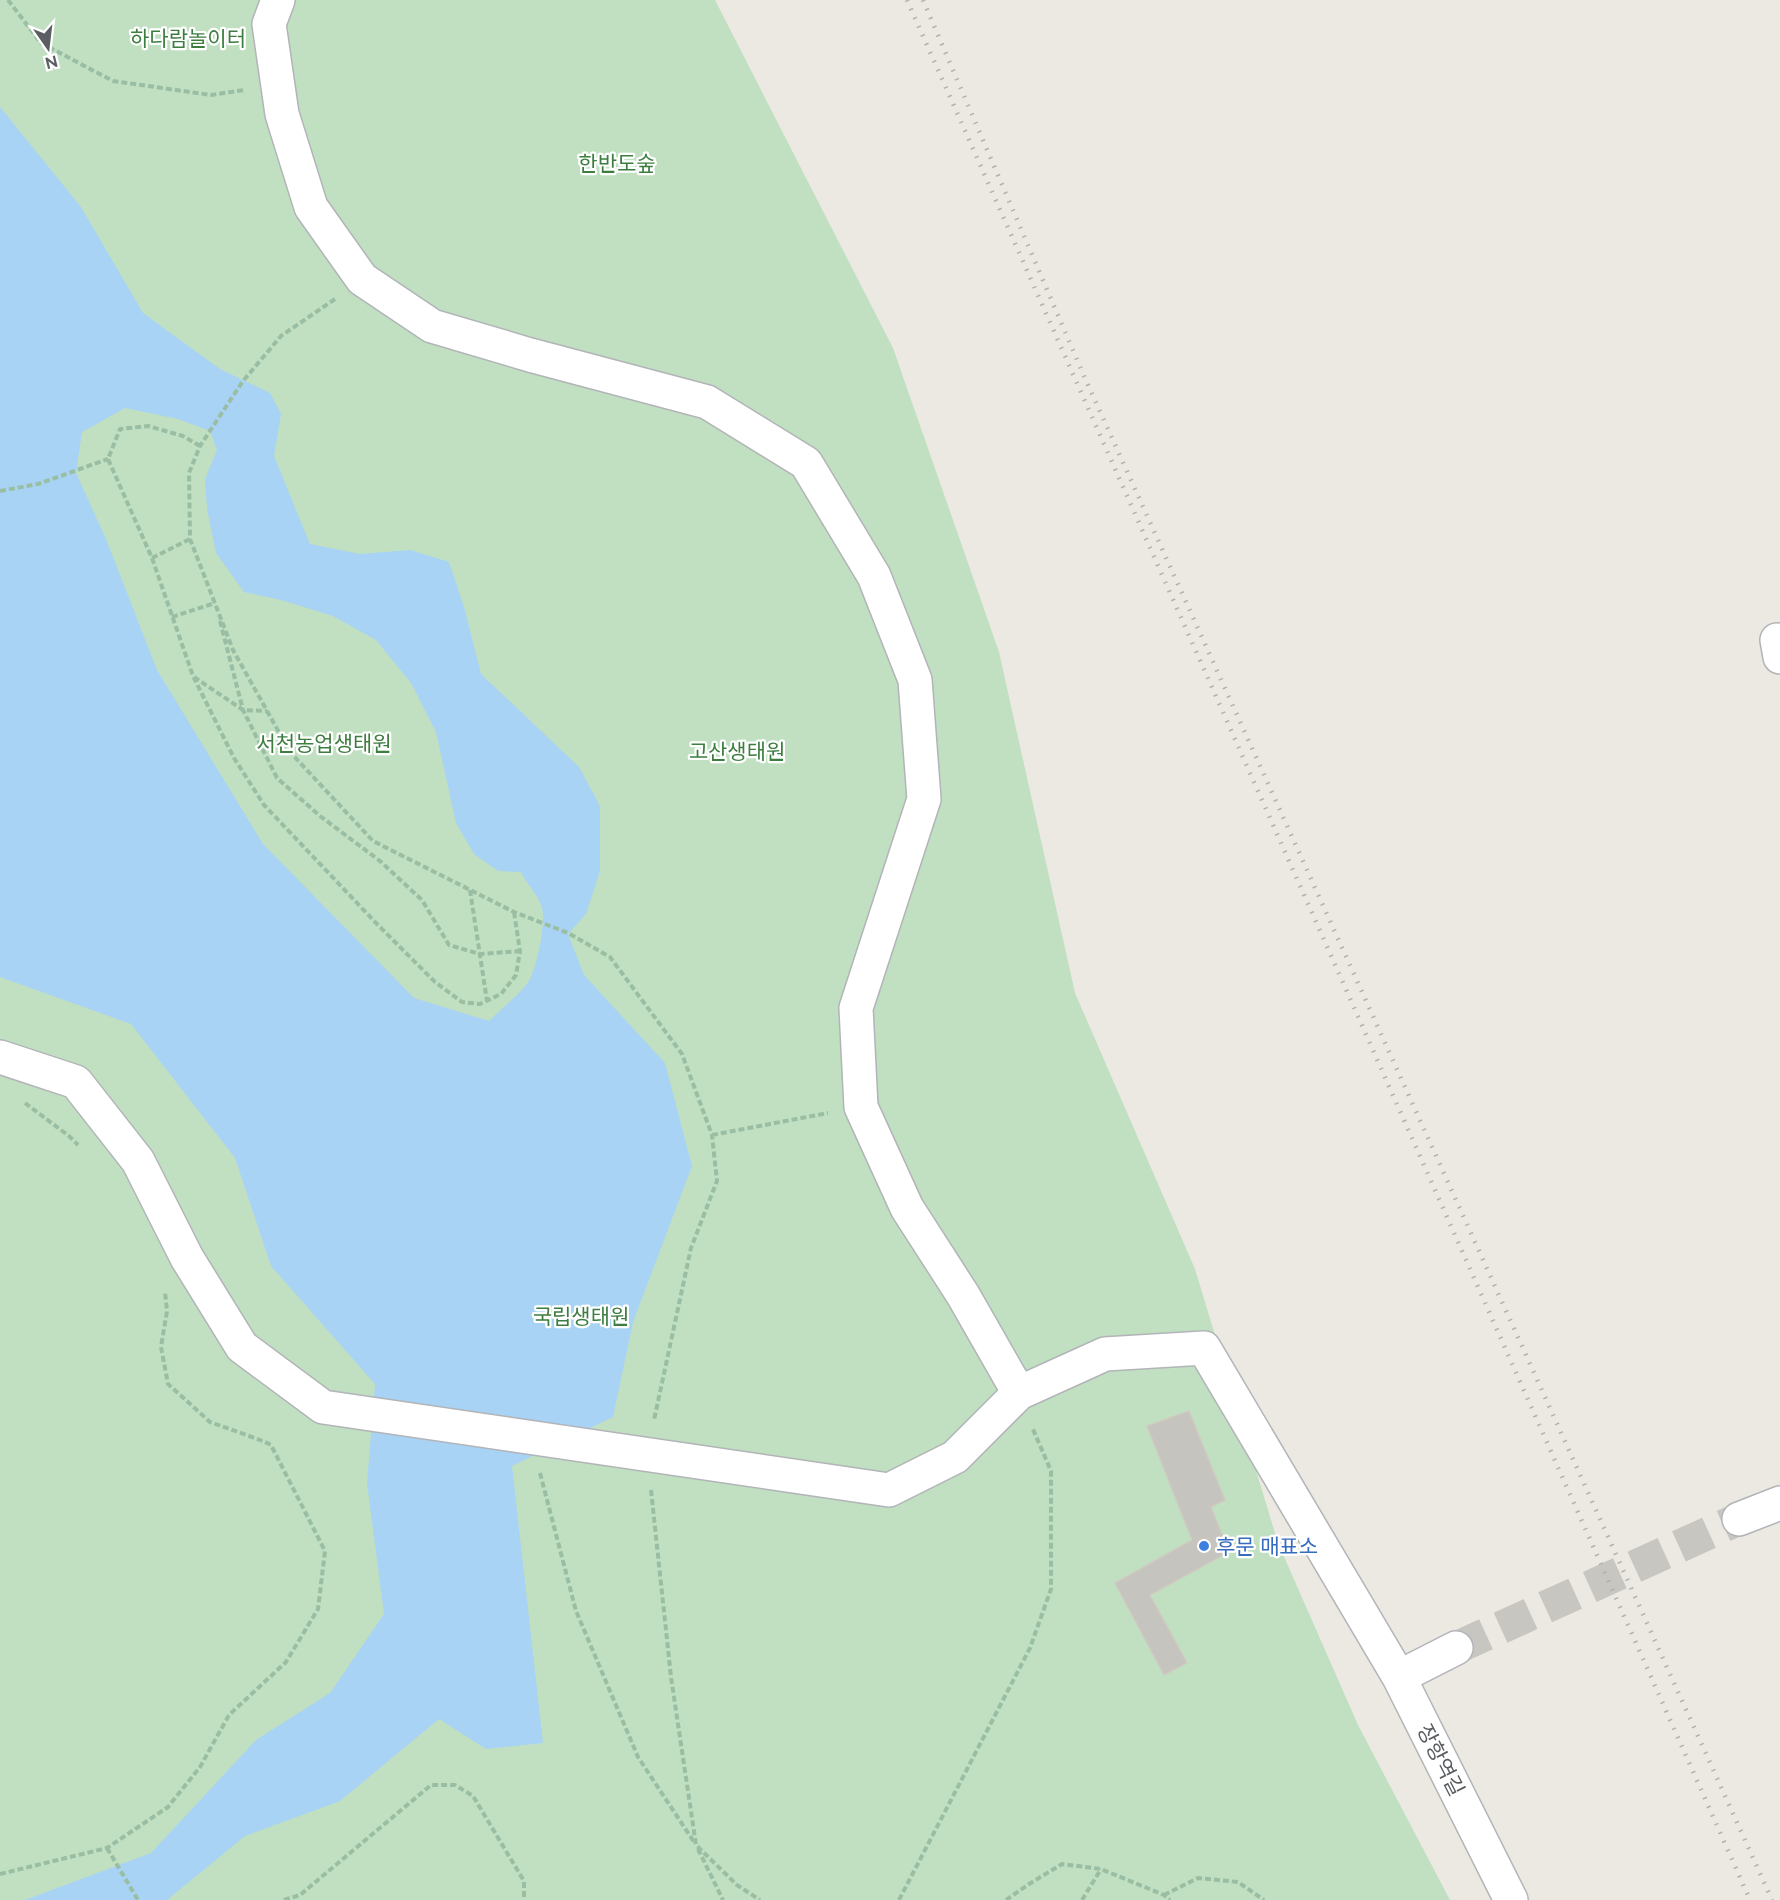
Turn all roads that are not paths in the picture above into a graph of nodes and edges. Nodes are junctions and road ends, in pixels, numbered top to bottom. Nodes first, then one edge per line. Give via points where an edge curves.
1 (278, 0) edge
2 (0, 1057) edge
3 (1019, 1393) junction
4 (1780, 1503) edge
5 (1739, 1519) tunnel mouth
6 (1456, 1648) tunnel mouth
7 (1399, 1677) junction
8 (1511, 1900) edge

1 - 3 street via 269,24 282,114 311,207 362,279 432,326 706,402 806,462 874,576 915,680 924,799 856,1008 861,1107 907,1208
2 - 3 street via 76,1082 138,1161 187,1258 242,1347 323,1407 889,1490 955,1457
3 - 7 street, 장항역길 via 1105,1354 1204,1348
4 - 5 street
6 - 7 street
7 - 8 street, 장항역길

